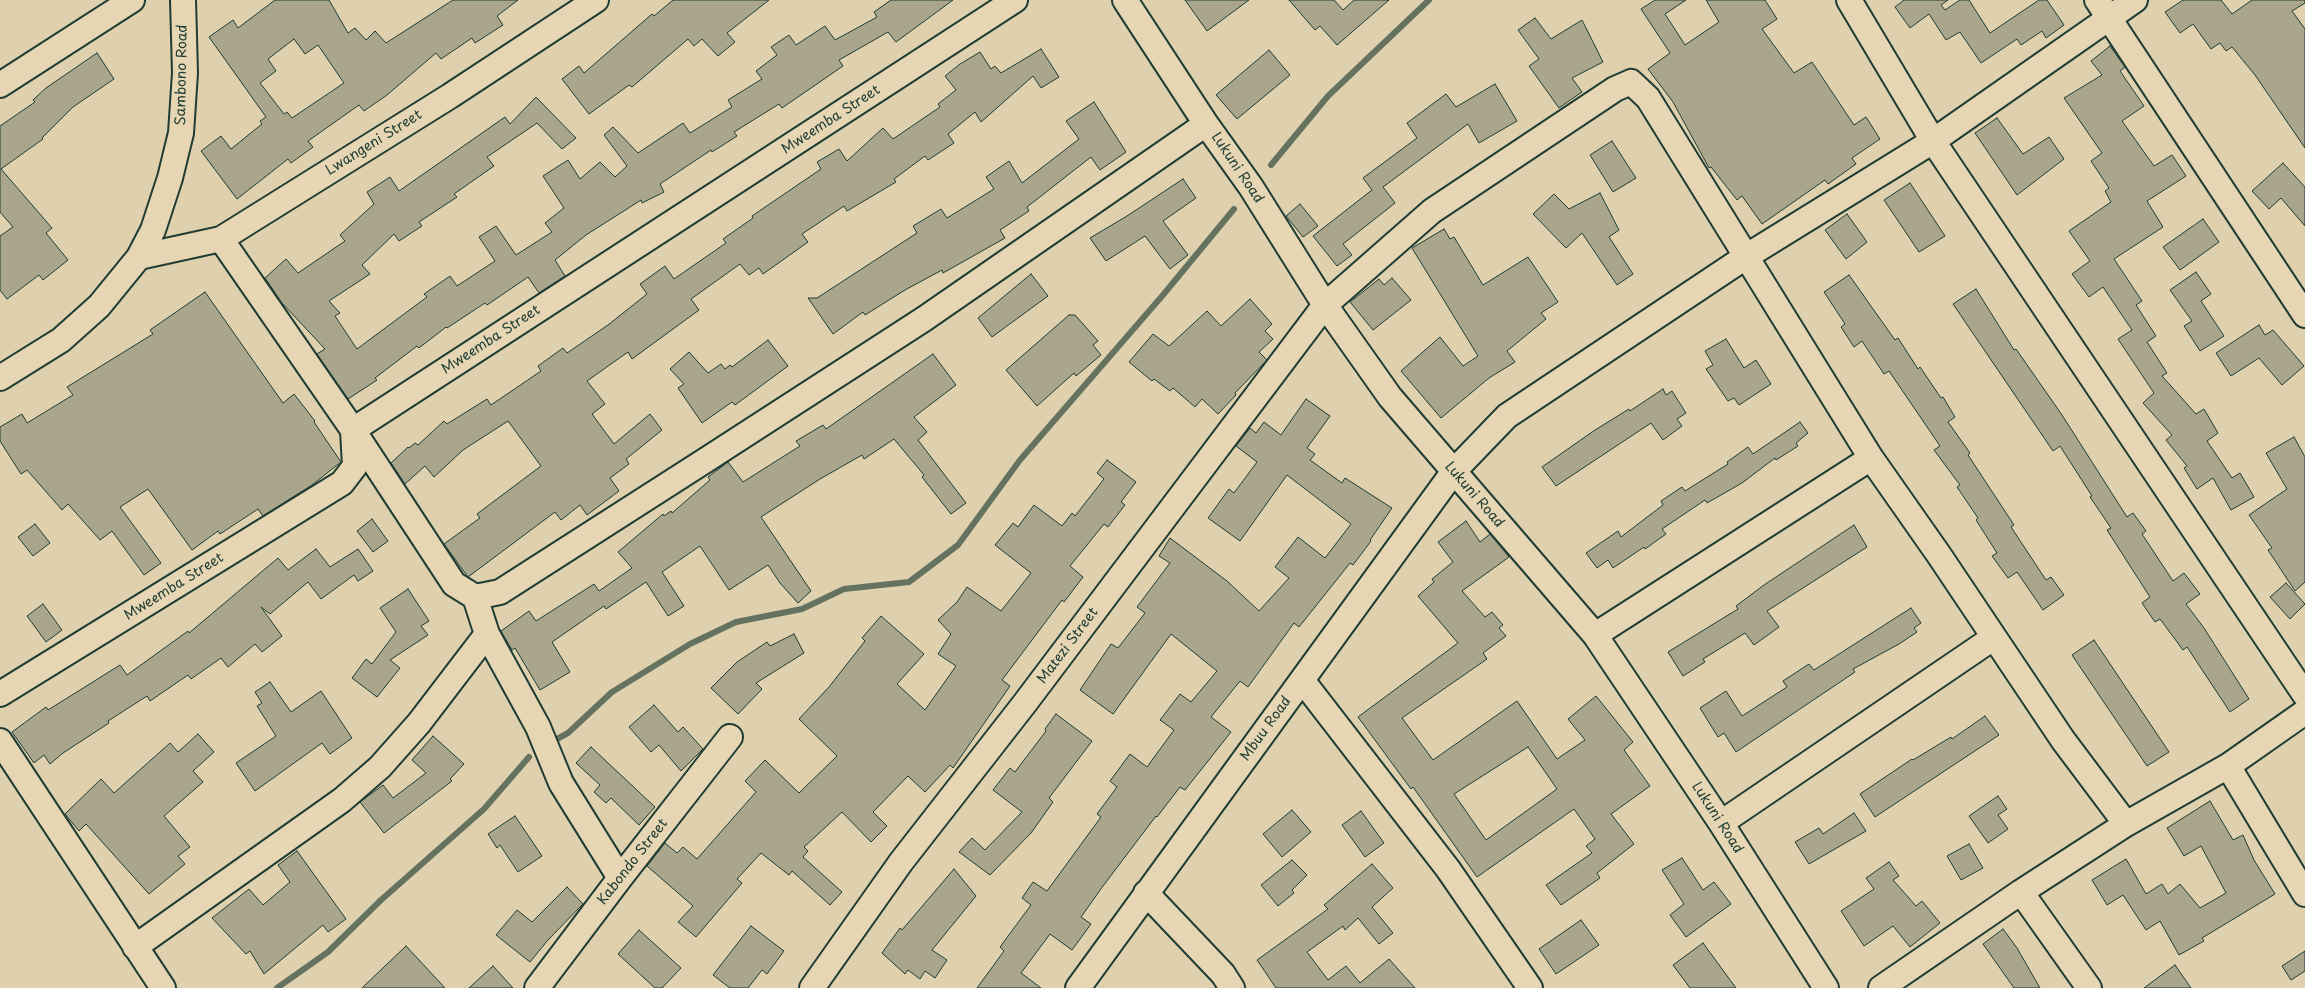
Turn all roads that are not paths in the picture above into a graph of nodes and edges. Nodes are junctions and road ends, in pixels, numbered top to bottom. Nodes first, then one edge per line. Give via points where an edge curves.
1 (132, 0) edge
2 (596, 0) edge
3 (1015, 0) edge
4 (1125, 0) edge
5 (1849, 0) edge
6 (2135, 0) edge
7 (189, 4) edge
8 (2103, 9) edge
9 (0, 86) edge
10 (1206, 124) junction
11 (1932, 141) junction
12 (221, 239) junction
13 (1747, 256) junction
14 (139, 257) junction
15 (1325, 305) junction
16 (2305, 315) edge
17 (0, 378) edge
18 (353, 430) junction
19 (1871, 458) junction
20 (1454, 472) junction
21 (475, 597) junction
22 (487, 634) junction
23 (1596, 635) junction
24 (1994, 638) junction
25 (1302, 680) junction
26 (0, 694) edge
27 (2305, 695) edge
28 (2305, 712) edge
29 (730, 737) dead end
30 (0, 741) edge
31 (2228, 766) junction
32 (1721, 823) junction
33 (2126, 824) junction
34 (620, 878) junction
35 (2021, 892) junction
36 (1146, 893) junction
37 (2305, 894) edge
38 (135, 947) junction
39 (163, 988) edge
40 (537, 988) edge
41 (812, 988) edge
42 (1078, 988) edge
43 (1232, 988) edge
44 (1530, 988) edge
45 (1826, 988) edge
46 (1882, 988) edge
47 (2089, 988) edge

1 - 9 street
2 - 12 street, Lwangeni Street
3 - 18 street, Mweemba Street
4 - 10 street, Lukuni Road
5 - 11 street
6 - 8 street, Mbuu Road
7 - 14 street, Sambono Road via 181,133 153,230
8 - 11 street, Mbuu Road
8 - 16 street
10 - 15 street, Lukuni Road via 1252,187
10 - 21 street via 924,319 500,592
11 - 13 street, Mbuu Road
11 - 27 street
12 - 14 street, Lwangeni Street
12 - 18 street
13 - 15 street, Matezi Street via 1648,98 1631,82 1615,89 1432,211
13 - 19 street
13 - 20 street, Mbuu Road via 1507,416
14 - 17 street, Sambono Road via 82,323
15 - 20 street, Lukuni Road via 1390,398
15 - 41 street, Matezi Street via 1025,704 901,862
18 - 21 street via 454,584
18 - 26 street, Mweemba Street via 355,466 342,483
19 - 23 street
19 - 24 street
20 - 23 street, Lukuni Road
20 - 25 street, Mbuu Road
21 - 22 street
22 - 34 street via 538,727 561,783
22 - 38 street via 419,723 380,766 342,800
23 - 32 street, Lukuni Road
24 - 32 street
24 - 33 street via 2063,740
25 - 36 street, Mbuu Road
25 - 44 street via 1448,869
28 - 31 street
29 - 34 street, Kabondo Street
30 - 38 street
31 - 33 street
31 - 37 street
32 - 45 street, Lukuni Road
33 - 35 street
34 - 40 street, Kabondo Street
35 - 46 street
35 - 47 street
36 - 42 street, Mbuu Road
36 - 43 street
38 - 39 street

